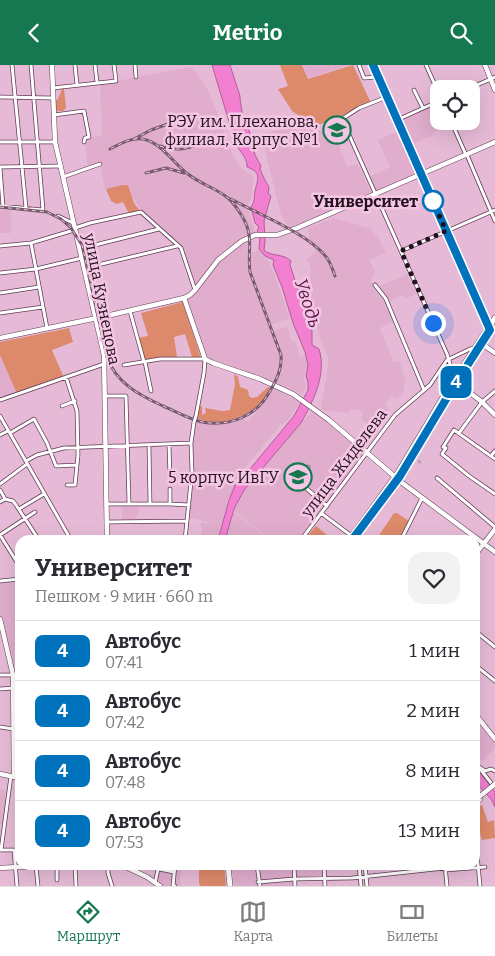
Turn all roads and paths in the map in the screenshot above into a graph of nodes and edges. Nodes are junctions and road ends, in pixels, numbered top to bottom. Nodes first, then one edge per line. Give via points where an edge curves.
1 (12, 65) edge
2 (31, 65) edge
3 (52, 65) edge
4 (75, 65) edge
5 (94, 65) edge
6 (114, 65) edge
7 (134, 65) edge
8 (359, 65) edge
9 (373, 65) edge
10 (427, 65) edge
11 (485, 65) edge
12 (136, 77) dead end
13 (378, 77) junction
14 (491, 79) edge
15 (434, 80) edge
16 (97, 82) junction
17 (77, 85) junction
18 (52, 88) junction
19 (414, 90) dead end
20 (495, 90) edge
21 (0, 97) edge
22 (15, 97) junction
23 (33, 97) junction
24 (387, 97) junction
25 (53, 98) junction
26 (430, 105) edge
27 (423, 108) junction
28 (53, 115) junction
29 (397, 120) junction
30 (456, 130) edge
31 (19, 142) junction
32 (55, 142) junction
33 (84, 142) dead end
34 (495, 142) edge
35 (0, 143) edge
36 (38, 143) junction
37 (467, 155) junction
38 (100, 164) dead end
39 (61, 166) junction
40 (0, 167) edge
41 (22, 167) junction
42 (39, 167) junction
43 (422, 174) junction
44 (63, 177) junction
45 (375, 194) junction
46 (2, 206) edge
47 (26, 208) junction
48 (495, 209) edge
49 (491, 211) junction
50 (58, 216) dead end
51 (495, 221) edge
52 (73, 227) junction
53 (159, 229) junction
54 (446, 231) junction
55 (31, 243) junction
56 (0, 246) edge
57 (90, 246) dead end
58 (178, 246) junction
59 (401, 251) junction
60 (82, 258) junction
61 (89, 267) dead end
62 (36, 269) junction
63 (0, 273) edge
64 (375, 285) dead end
65 (39, 287) junction
66 (195, 290) junction
67 (0, 293) edge
68 (184, 297) junction
69 (42, 307) junction
70 (130, 311) junction
71 (0, 313) edge
72 (495, 318) edge
73 (96, 319) junction
74 (495, 323) edge
75 (490, 328) junction
76 (47, 329) junction
77 (0, 338) edge
78 (479, 345) junction
79 (495, 354) edge
80 (205, 359) junction
81 (449, 359) junction
82 (144, 362) junction
83 (104, 364) junction
84 (124, 365) dead end
85 (66, 377) junction
86 (455, 380) junction
87 (424, 390) junction
88 (151, 391) dead end
89 (495, 391) edge
90 (105, 395) junction
91 (0, 401) edge
92 (75, 401) junction
93 (482, 402) junction
94 (62, 406) dead end
95 (495, 415) edge
96 (0, 416) edge
97 (9, 432) junction
98 (459, 433) junction
99 (0, 435) edge
100 (191, 443) junction
101 (169, 444) junction
102 (128, 445) junction
103 (148, 445) junction
104 (106, 446) junction
105 (78, 448) junction
106 (50, 451) junction
107 (495, 451) edge
108 (366, 453) junction
109 (491, 456) junction
110 (495, 459) edge
111 (27, 463) junction
112 (76, 465) junction
113 (308, 467) dead end
114 (437, 478) dead end
115 (170, 479) dead end
116 (398, 479) junction
117 (0, 484) edge
118 (67, 485) dead end
119 (170, 489) dead end
120 (0, 490) edge
121 (44, 493) junction
122 (495, 494) edge
123 (5, 499) junction
124 (422, 499) junction
125 (0, 502) edge
126 (107, 504) junction
127 (129, 504) junction
128 (150, 504) junction
129 (170, 504) junction
130 (189, 505) junction
131 (327, 506) junction
132 (19, 509) junction
133 (35, 512) dead end
134 (321, 513) junction
135 (26, 519) junction
136 (187, 521) junction
137 (107, 522) junction
138 (495, 528) edge
139 (0, 535) edge
140 (36, 535) edge
141 (68, 535) edge
142 (107, 535) edge
143 (186, 535) edge
144 (305, 535) edge
145 (348, 535) edge
146 (356, 535) edge
147 (356, 535) edge
148 (404, 535) edge
149 (471, 535) edge
150 (480, 542) edge
151 (483, 544) junction
152 (480, 548) edge
153 (495, 553) edge
154 (15, 559) edge
155 (15, 580) edge
156 (0, 581) edge
157 (0, 619) edge
158 (480, 635) edge
159 (495, 647) edge
160 (480, 669) edge
161 (15, 672) edge
162 (0, 675) edge
163 (15, 675) edge
164 (15, 679) edge
165 (495, 681) edge
166 (13, 688) junction
167 (0, 689) edge
168 (480, 720) edge
169 (0, 727) edge
170 (13, 729) junction
171 (495, 739) edge
172 (480, 767) edge
173 (480, 769) edge
174 (495, 771) edge
175 (0, 774) edge
176 (12, 776) junction
177 (15, 777) edge
178 (493, 784) edge
179 (480, 796) edge
180 (1, 849) edge
181 (15, 866) joint
182 (0, 867) edge
183 (484, 867) dead end
184 (480, 868) edge
185 (15, 870) edge
186 (36, 870) edge
187 (56, 870) edge
188 (75, 870) edge
189 (108, 870) edge
190 (131, 870) edge
191 (159, 870) edge
192 (168, 870) edge
193 (230, 870) edge
194 (258, 870) edge
195 (294, 870) edge
196 (324, 870) edge
197 (359, 870) edge
198 (365, 870) edge
199 (407, 870) edge
200 (445, 870) edge
201 (478, 870) edge
202 (174, 872) joint
203 (360, 877) junction
204 (366, 877) junction
205 (325, 878) junction
206 (294, 879) junction
207 (57, 880) dead end
208 (158, 884) edge
209 (259, 884) edge
210 (17, 886) edge
211 (38, 886) edge
212 (76, 886) edge
213 (112, 886) edge
214 (175, 886) edge
215 (232, 886) edge
216 (295, 886) edge
217 (326, 886) edge
218 (360, 886) edge
219 (367, 886) edge
220 (447, 886) edge
221 (479, 886) edge

1 - 22 street
2 - 23 street
3 - 18 main road, улица Кузнецова
4 - 17 street
5 - 16 street
6 - 16 street via 116,81
7 - 12 street
8 - 13 street via 364,78
9 - 13 main road
10 - 15 street
11 - 14 main road
13 - 24 main road
14 - 20 main road
16 - 17 street
17 - 18 street
18 - 25 main road, улица Кузнецова
19 - 27 street
21 - 22 street
22 - 23 street
22 - 31 street
23 - 25 street
23 - 36 street
24 - 29 main road
24 - 45 street via 342,119
25 - 28 main road, улица Кузнецова
26 - 27 street
27 - 29 street
28 - 32 main road, улица Кузнецова
28 - 33 street via 84,111 89,137
29 - 43 main road
30 - 37 street
31 - 35 street
31 - 36 street
31 - 41 street
32 - 36 street
32 - 39 main road, улица Кузнецова
34 - 37 main road
36 - 42 street
37 - 43 main road
37 - 49 street
38 - 44 street
39 - 42 street
39 - 44 main road, улица Кузнецова
40 - 41 street
40 - 46 street
41 - 42 street
41 - 47 street
42 - 47 street via 43,210
43 - 45 main road
43 - 54 main road
44 - 52 main road, улица Кузнецова
45 - 59 street
45 - 66 main road via 298,228 277,235 248,238 222,255
46 - 47 street
48 - 49 street
49 - 51 street
49 - 54 street
50 - 52 street
52 - 53 street via 141,211
52 - 55 street
52 - 60 main road, улица Кузнецова
53 - 57 street
53 - 58 street
54 - 59 street
54 - 75 main road
55 - 56 street
55 - 62 street
58 - 61 street
58 - 66 street
59 - 81 street
60 - 62 street
60 - 73 main road, улица Кузнецова
62 - 63 street
62 - 65 street
64 - 87 street via 386,299
65 - 67 street
65 - 69 street
66 - 68 main road
68 - 70 main road
68 - 80 main road
69 - 71 street
69 - 76 street
70 - 73 main road
70 - 82 street
72 - 75 highway
73 - 76 main road
73 - 83 main road, улица Кузнецова
74 - 75 highway
75 - 78 highway
76 - 77 main road
78 - 79 main road
78 - 81 street
78 - 86 highway
80 - 82 street
80 - 100 street, bridge
80 - 108 main road via 274,384 300,399
81 - 86 street
81 - 87 street, улица Жиделева
82 - 84 street
82 - 88 street
83 - 85 street
83 - 90 main road, улица Кузнецова
85 - 91 street
85 - 92 street
86 - 93 main road
86 - 116 highway
87 - 108 street, улица Жиделева via 395,415
89 - 93 street
90 - 102 street via 126,396
90 - 104 main road, улица Кузнецова
92 - 94 street
92 - 105 street
93 - 95 main road
93 - 98 street
96 - 97 street
97 - 99 street
97 - 106 street via 34,419
97 - 111 street
98 - 109 street
98 - 122 street via 454,430 442,455
100 - 101 street
100 - 130 street
101 - 103 street
101 - 115 street
102 - 103 street
102 - 104 street
102 - 127 street
103 - 128 street
104 - 105 street
104 - 126 main road, улица Кузнецова
105 - 106 street
105 - 112 street
106 - 111 street
106 - 112 street via 56,466
107 - 109 street
108 - 116 main road
108 - 131 street, улица Жиделева
109 - 110 street
111 - 117 street
111 - 121 street
112 - 118 street via 75,485
113 - 131 street via 300,483
114 - 138 street
116 - 124 main road
116 - 146 highway
116 - 147 highway
119 - 129 street
120 - 123 street
121 - 132 street
121 - 141 street
123 - 125 street
123 - 132 street via 13,501
124 - 148 street
124 - 149 main road
126 - 127 street
126 - 137 main road, улица Кузнецова
127 - 128 street
128 - 129 street
129 - 130 street
130 - 136 street
131 - 134 street, улица Жиделева
132 - 135 street
133 - 135 street
134 - 144 street, улица Жиделева
134 - 145 street
135 - 139 street
135 - 140 street
136 - 137 street
136 - 143 street
137 - 142 main road, улица Кузнецова
138 - 151 main road
139 - 154 street
150 - 151 main road
151 - 152 main road
151 - 153 main road
155 - 156 street
157 - 161 main road
158 - 159 street
160 - 165 street
162 - 163 street
164 - 166 main road
166 - 167 street
166 - 170 main road
168 - 171 main road
169 - 170 street
170 - 176 main road
172 - 174 street
173 - 178 street
175 - 176 main road
176 - 177 main road
176 - 180 street
178 - 179 main road, bridge
180 - 181 street via 14,850
181 - 182 main road
183 - 184 street
185 - 210 street
186 - 211 street
187 - 207 street
188 - 212 street
189 - 213 street
190 - 208 main road
191 - 208 street
192 - 202 street
193 - 215 highway
194 - 209 street
195 - 206 street
196 - 205 street
197 - 203 street
198 - 204 street
199 - 204 street
200 - 220 street
201 - 221 street
202 - 214 street
203 - 204 street
203 - 205 street
203 - 218 street
204 - 219 street
205 - 206 street
205 - 217 street
206 - 209 street
206 - 216 street

